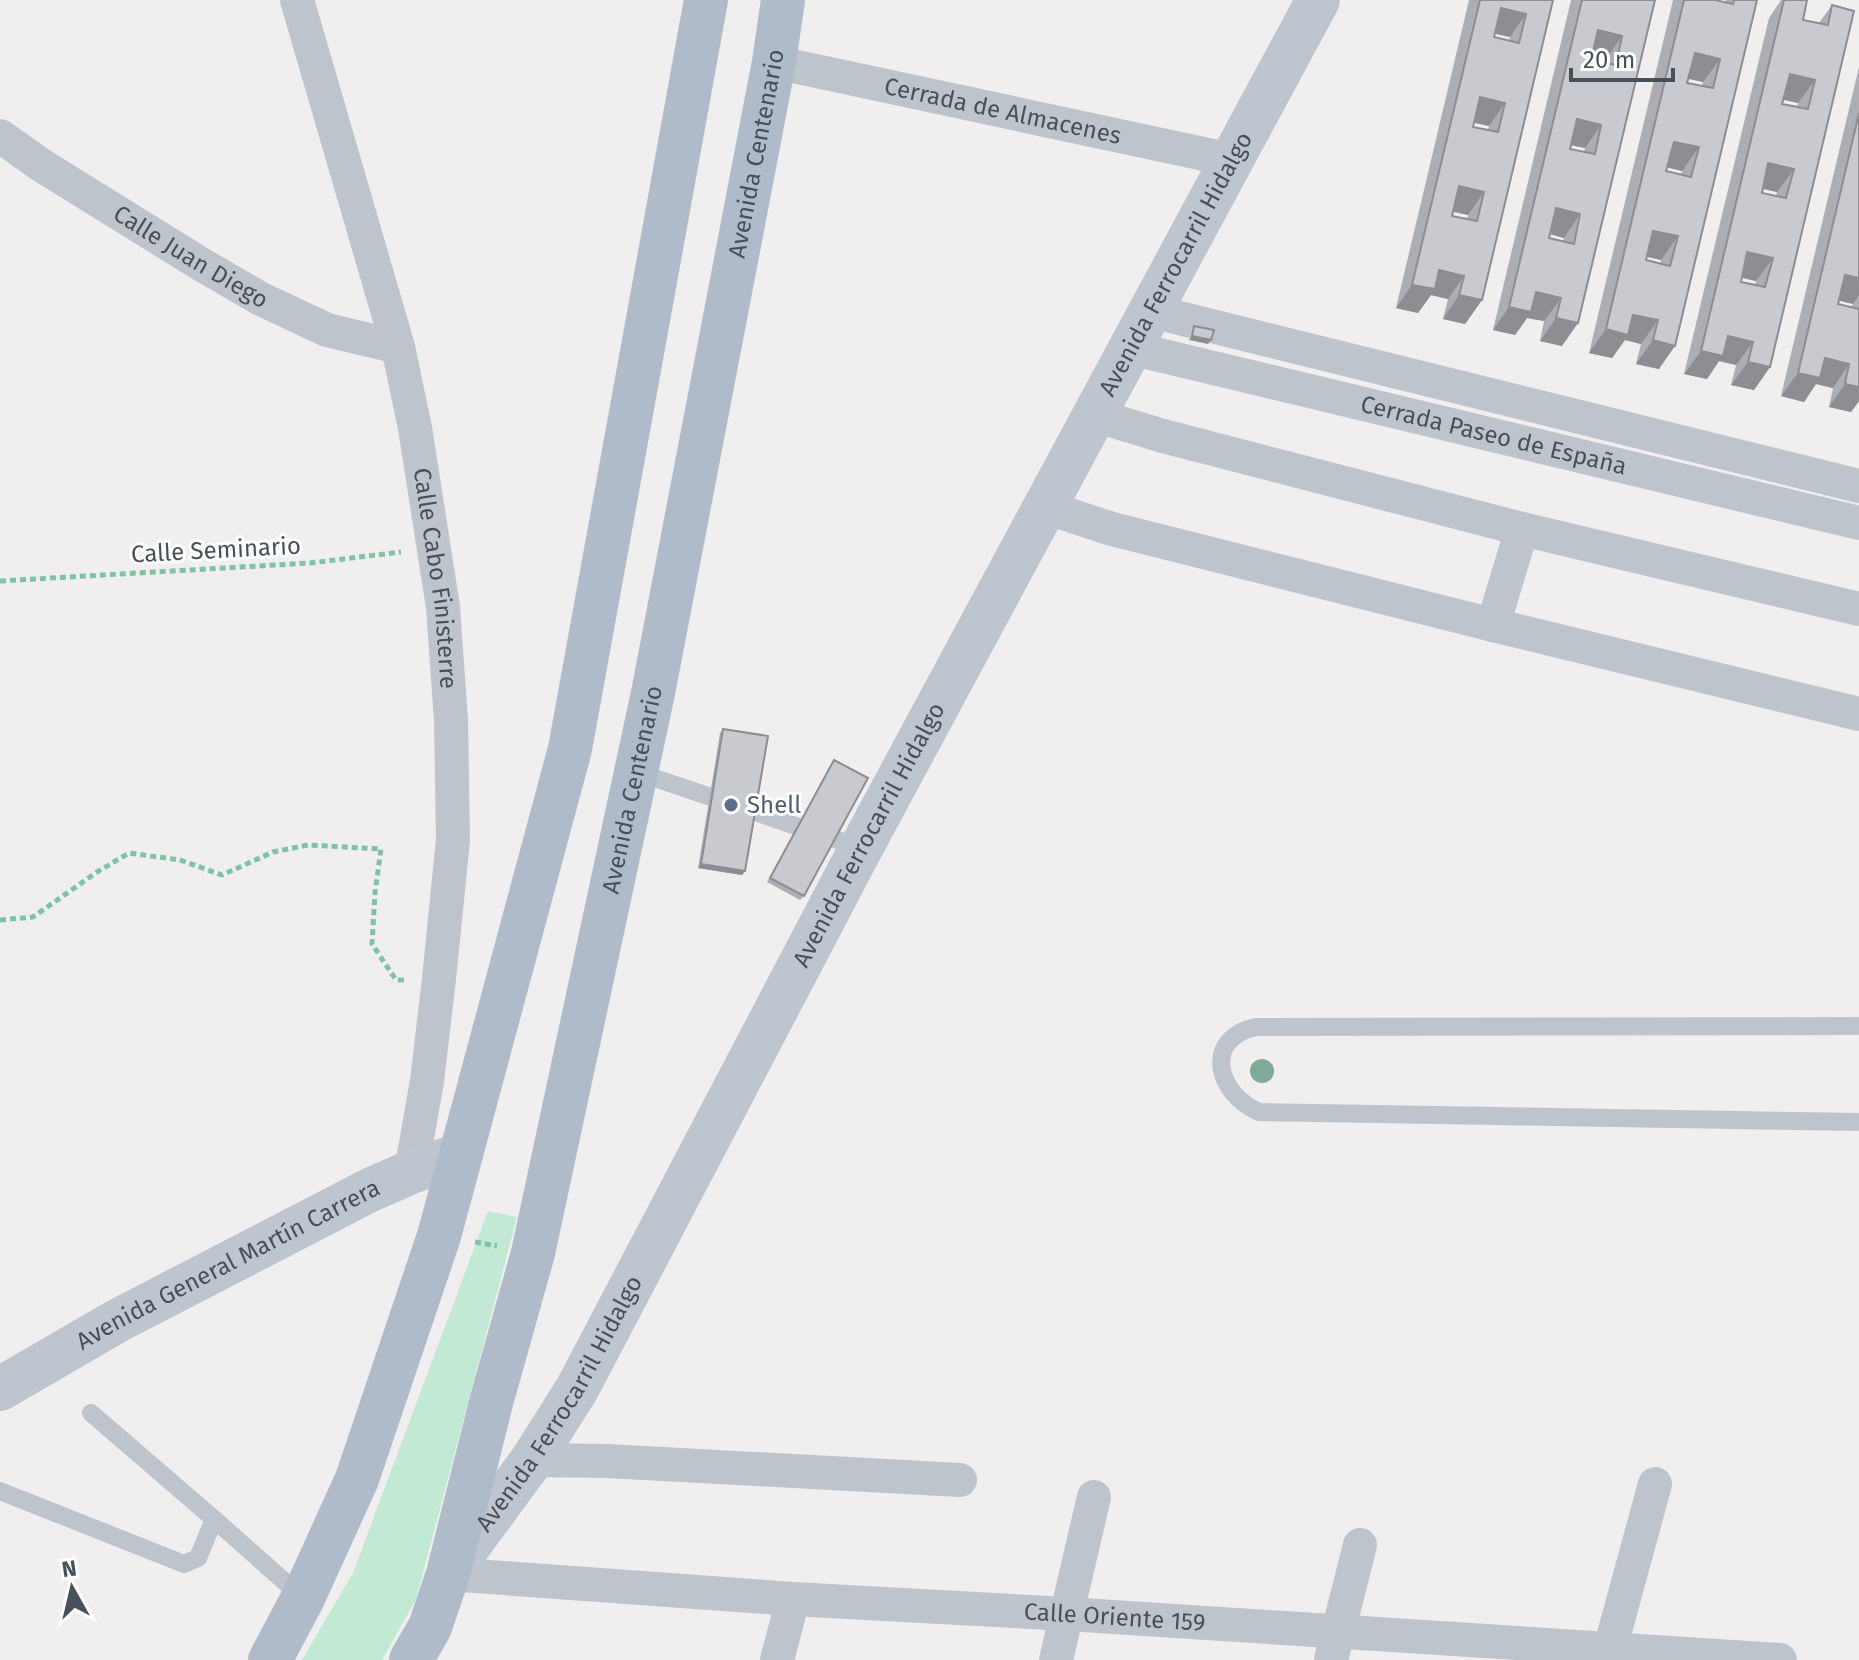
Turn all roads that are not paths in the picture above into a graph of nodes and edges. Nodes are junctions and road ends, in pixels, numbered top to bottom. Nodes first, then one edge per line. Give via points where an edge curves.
1 (298, 0) edge
2 (706, 0) edge
3 (783, 0) edge
4 (1318, 0) edge
5 (774, 62) junction
6 (0, 136) edge
7 (1232, 160) junction
8 (1140, 329) junction
9 (398, 347) junction
10 (1344, 379) junction
11 (1094, 415) junction
12 (1634, 430) junction
13 (1624, 466) junction
14 (1859, 486) edge
15 (1045, 507) junction
16 (1859, 523) edge
17 (1522, 529) junction
18 (1859, 609) edge
19 (1493, 625) junction
20 (1859, 712) edge
21 (637, 772) junction
22 (861, 848) junction
23 (1859, 1026) edge
24 (1859, 1122) edge
25 (461, 1154) junction
26 (411, 1172) junction
27 (0, 1389) edge
28 (91, 1413) dead end
29 (532, 1460) junction
30 (960, 1480) dead end
31 (1655, 1484) dead end
32 (0, 1491) edge
33 (1094, 1497) dead end
34 (214, 1519) junction
35 (1360, 1545) dead end
36 (448, 1574) junction
37 (303, 1598) junction
38 (793, 1599) junction
39 (1067, 1614) junction
40 (1334, 1646) edge
41 (423, 1649) edge
42 (1608, 1654) edge
43 (270, 1660) edge
44 (777, 1660) edge
45 (1056, 1660) edge
46 (1780, 1660) edge

1 - 9 street, Calle Cabo Finisterre
2 - 25 main road via 570,749
3 - 5 main road, Avenida Centenario
4 - 7 street, Avenida Ferrocarril Hidalgo
5 - 7 street, Cerrada de Almacenes
5 - 21 main road, Avenida Centenario
6 - 9 street, Calle Juan Diego via 261,299 327,330
7 - 8 street, Avenida Ferrocarril Hidalgo
8 - 10 street, Cerrada Paseo de España
8 - 11 street, Avenida Ferrocarril Hidalgo
9 - 26 street, Calle Cabo Finisterre via 443,607 453,826 427,1081
10 - 12 street, Cerrada Paseo de España
10 - 13 street, Cerrada Paseo de España
11 - 15 street, Avenida Ferrocarril Hidalgo
11 - 17 street
12 - 13 street
12 - 14 street, Cerrada Paseo de España
13 - 16 street, Cerrada Paseo de España
15 - 19 street via 1112,529
15 - 22 street, Avenida Ferrocarril Hidalgo
17 - 18 street
17 - 19 street
19 - 20 street
21 - 22 lane
21 - 36 main road, Avenida Centenario via 533,1253
22 - 29 street, Avenida Ferrocarril Hidalgo via 577,1389
23 - 24 lane via 1256,1027 1232,1037 1221,1064 1230,1091 1259,1112
25 - 26 street, Avenida General Martín Carrera
25 - 37 main road via 439,1236 357,1479
26 - 27 street, Avenida General Martín Carrera via 131,1313
28 - 34 lane
29 - 30 street
29 - 36 street, Avenida Ferrocarril Hidalgo
31 - 42 street
32 - 34 lane via 184,1564 198,1558
33 - 39 street
34 - 37 lane
35 - 40 street
36 - 38 street, Calle Oriente 159
36 - 41 main road, Avenida Ferrocarril Hidalgo
37 - 43 main road
38 - 39 street, Calle Oriente 159
38 - 44 street
39 - 40 street, Calle Oriente 159
39 - 45 street
40 - 42 street, Calle Oriente 159
42 - 46 street, Calle Oriente 159

